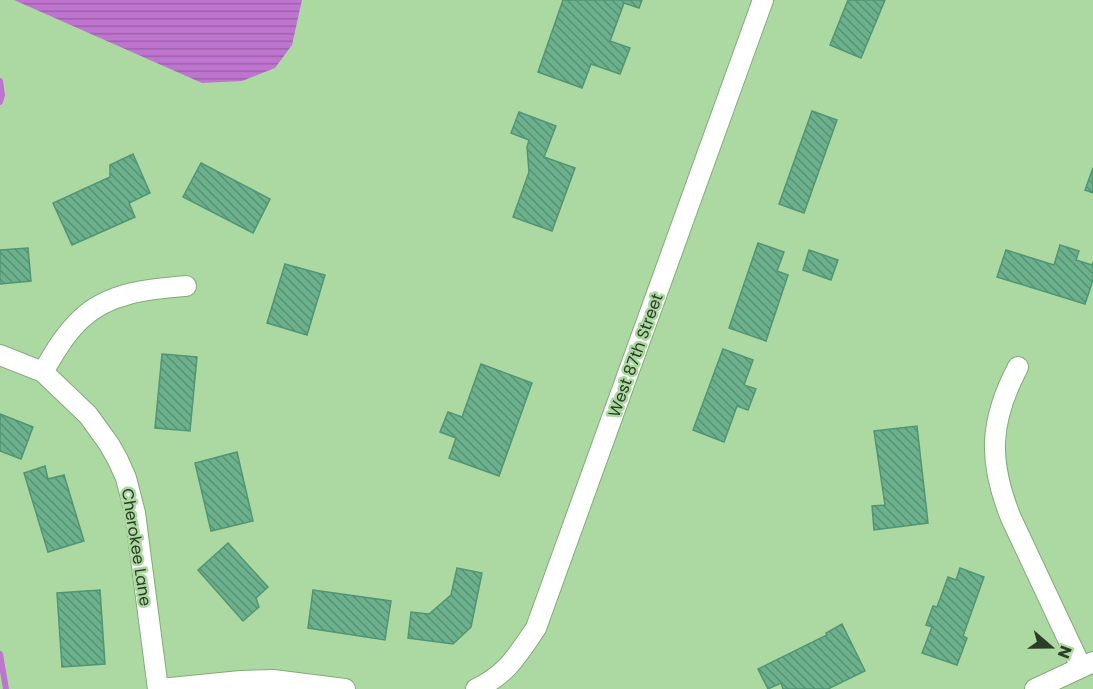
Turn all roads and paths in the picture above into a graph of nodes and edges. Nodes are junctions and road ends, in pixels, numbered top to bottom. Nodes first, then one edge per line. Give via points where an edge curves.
1 (763, 0) edge
2 (186, 286) dead end
3 (0, 355) edge
4 (1018, 368) dead end
5 (43, 372) junction
6 (1087, 664) edge
7 (159, 689) edge
8 (345, 689) edge
9 (476, 689) edge
10 (1035, 689) edge

1 - 9 street, West 87th Street via 536,628 511,665
2 - 5 street via 128,293 98,307 82,317
3 - 5 street, Cherokee Lane
4 - 6 street via 1004,393 994,443 995,470 1011,518
5 - 7 street, Cherokee Lane via 88,415 109,444 126,478 135,513
6 - 10 street
7 - 8 street via 273,680

